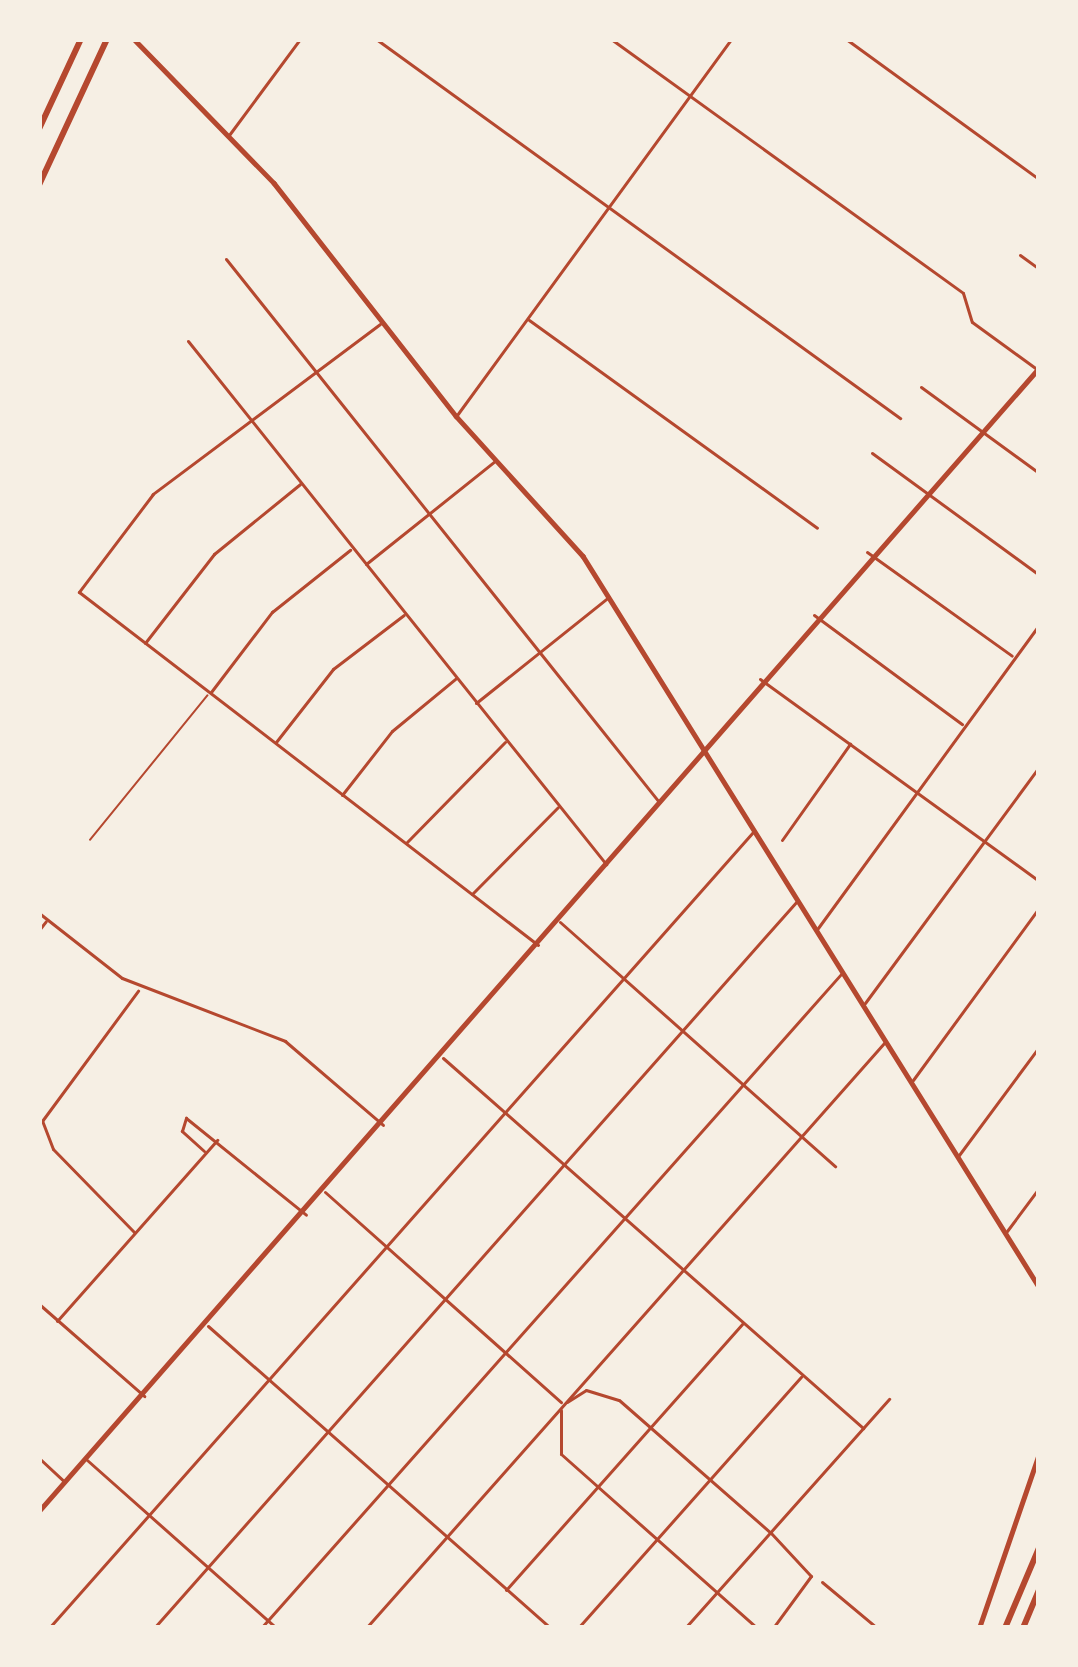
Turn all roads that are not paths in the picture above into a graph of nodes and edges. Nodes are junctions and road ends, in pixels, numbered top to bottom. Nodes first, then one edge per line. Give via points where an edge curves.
1 (81, 39) edge
2 (106, 39) edge
3 (134, 39) edge
4 (300, 39) edge
5 (376, 39) edge
6 (611, 39) edge
7 (731, 39) edge
8 (845, 39) edge
9 (690, 95) junction
10 (39, 129) edge
11 (228, 137) junction
12 (1039, 179) edge
13 (39, 185) edge
14 (608, 206) junction
15 (1021, 255) dead end
16 (226, 260) dead end
17 (1039, 269) edge
18 (528, 319) junction
19 (382, 323) junction
20 (188, 341) dead end
21 (1038, 370) edge
22 (317, 375) junction
23 (921, 387) dead end
24 (456, 416) junction
25 (900, 418) dead end
26 (254, 422) junction
27 (987, 435) junction
28 (872, 453) dead end
29 (495, 461) junction
30 (1039, 473) edge
31 (302, 483) junction
32 (928, 494) junction
33 (429, 514) junction
34 (818, 528) dead end
35 (353, 548) junction
36 (867, 552) junction
37 (365, 564) junction
38 (1039, 575) edge
39 (610, 596) junction
40 (405, 614) junction
41 (814, 616) junction
42 (1039, 625) edge
43 (145, 643) junction
44 (539, 652) junction
45 (1015, 658) junction
46 (457, 678) junction
47 (760, 679) junction
48 (210, 693) junction
49 (476, 703) junction
50 (965, 726) junction
51 (506, 741) junction
52 (275, 743) junction
53 (850, 744) junction
54 (703, 747) junction
55 (1039, 767) edge
56 (917, 793) junction
57 (342, 795) junction
58 (660, 803) junction
59 (559, 806) junction
60 (755, 830) junction
61 (782, 840) dead end
62 (90, 841) dead end
63 (985, 842) junction
64 (405, 844) junction
65 (607, 865) junction
66 (1039, 881) edge
67 (471, 895) junction
68 (799, 900) junction
69 (1039, 908) edge
70 (39, 913) edge
71 (47, 920) junction
72 (558, 921) junction
73 (817, 928) junction
74 (39, 930) edge
75 (538, 946) junction
76 (843, 972) junction
77 (625, 979) junction
78 (141, 988) junction
79 (864, 1004) junction
80 (683, 1031) junction
81 (887, 1041) junction
82 (1039, 1047) edge
83 (443, 1058) junction
84 (912, 1081) junction
85 (742, 1084) junction
86 (506, 1113) junction
87 (383, 1125) junction
88 (802, 1136) junction
89 (217, 1140) junction
90 (206, 1152) junction
91 (958, 1156) junction
92 (565, 1166) junction
93 (835, 1166) dead end
94 (1039, 1188) edge
95 (325, 1192) junction
96 (305, 1215) junction
97 (624, 1218) junction
98 (134, 1232) junction
99 (1006, 1232) junction
100 (388, 1246) junction
101 (683, 1271) junction
102 (1039, 1287) edge
103 (447, 1299) junction
104 (39, 1304) edge
105 (57, 1321) junction
106 (743, 1323) junction
107 (208, 1326) junction
108 (506, 1353) junction
109 (802, 1376) junction
110 (268, 1381) junction
111 (144, 1396) junction
112 (890, 1399) dead end
113 (564, 1405) junction
114 (651, 1427) junction
115 (863, 1428) junction
116 (328, 1434) junction
117 (1039, 1454) edge
118 (39, 1458) edge
119 (87, 1460) junction
120 (710, 1480) junction
121 (66, 1484) junction
122 (388, 1486) junction
123 (598, 1486) junction
124 (39, 1510) edge
125 (148, 1514) junction
126 (771, 1533) junction
127 (447, 1537) junction
128 (658, 1540) junction
129 (1039, 1548) edge
130 (208, 1567) junction
131 (822, 1582) dead end
132 (506, 1590) junction
133 (1039, 1590) edge
134 (717, 1592) junction
135 (268, 1621) junction
136 (49, 1628) edge
137 (154, 1628) edge
138 (261, 1628) edge
139 (276, 1628) edge
140 (366, 1628) edge
141 (550, 1628) edge
142 (578, 1628) edge
143 (685, 1628) edge
144 (757, 1628) edge
145 (773, 1628) edge
146 (877, 1628) edge
147 (980, 1628) edge
148 (1005, 1628) edge
149 (1023, 1628) edge

1 - 10 highway
2 - 13 highway
3 - 11 street
4 - 11 street
5 - 14 street
6 - 9 street
7 - 9 street
8 - 12 street
9 - 14 street
9 - 21 street via 963,293 972,322
11 - 19 street
14 - 18 street
14 - 25 street
15 - 17 street
16 - 22 street
18 - 24 street
18 - 34 street
19 - 22 street
19 - 24 street
20 - 26 street
21 - 27 street
22 - 26 street
22 - 33 street
23 - 27 street
24 - 29 street
26 - 31 street
26 - 43 street via 153,494 79,592
27 - 30 street
27 - 32 street
28 - 32 street
29 - 33 street
29 - 39 street
31 - 35 street
31 - 43 street via 214,554
32 - 36 street
32 - 38 street
33 - 37 street
33 - 44 street
35 - 37 street
35 - 48 street via 272,612
36 - 41 street
36 - 45 street
37 - 40 street
39 - 44 street
39 - 54 street
40 - 46 street
40 - 52 street via 333,669
41 - 47 street
41 - 50 street
42 - 45 street
43 - 48 street
44 - 49 street
44 - 58 street
45 - 50 street
46 - 49 street
46 - 57 street via 392,730
47 - 53 street
47 - 54 street
48 - 52 street
48 - 62 lane
49 - 51 street
50 - 56 street
51 - 59 street
51 - 64 street
52 - 57 street
53 - 56 street
53 - 61 street
54 - 58 street
54 - 60 street
55 - 63 street
56 - 63 street
56 - 73 street
57 - 64 street
58 - 65 street
59 - 65 street
59 - 67 street
60 - 68 street
60 - 77 street
63 - 66 street
63 - 79 street
64 - 67 street
65 - 72 street
67 - 75 street
68 - 73 street
68 - 80 street
69 - 84 street
70 - 71 street
71 - 74 street
71 - 78 street
72 - 75 street
72 - 77 street
73 - 76 street
75 - 83 street
76 - 79 street
76 - 85 street
77 - 80 street
77 - 86 street
78 - 87 street via 269,1032
78 - 98 street via 46,1106 53,1149
79 - 81 street
80 - 85 street
80 - 92 street
81 - 84 street
81 - 88 street
82 - 91 street
83 - 86 street
83 - 87 street
84 - 91 street
85 - 88 street
85 - 97 street
86 - 92 street
86 - 100 street
87 - 95 street
88 - 93 street
88 - 101 street
89 - 90 street
89 - 90 street via 182,1121
89 - 96 street
90 - 98 street
91 - 99 street
92 - 97 street
92 - 103 street
94 - 99 street
95 - 96 street
95 - 100 street
96 - 107 street
97 - 101 street
97 - 108 street
98 - 105 street
99 - 102 street
100 - 103 street
100 - 110 street
101 - 106 street
101 - 113 street
103 - 108 street
103 - 116 street
104 - 105 street
105 - 111 street
106 - 109 street
106 - 114 street
107 - 110 street
107 - 111 street
108 - 113 street
108 - 122 street
109 - 115 street
109 - 120 street
110 - 116 street
110 - 125 street
111 - 119 street
112 - 115 street
113 - 114 street via 608,1393
113 - 123 street via 555,1440
113 - 127 street
114 - 120 street
114 - 123 street
115 - 126 street
116 - 122 street
116 - 130 street
117 - 147 street
118 - 121 street
119 - 121 street
119 - 125 street
120 - 126 street
120 - 128 street
121 - 124 street
122 - 127 street
122 - 135 street
123 - 128 street
123 - 132 street
125 - 130 street
125 - 136 street
126 - 134 street
126 - 145 street via 811,1576
127 - 132 street
127 - 140 street
128 - 134 street
128 - 142 street
129 - 148 highway
130 - 135 street
130 - 137 street
131 - 146 street
132 - 141 street
133 - 149 highway
134 - 143 street
134 - 144 street
135 - 138 street
135 - 139 street

